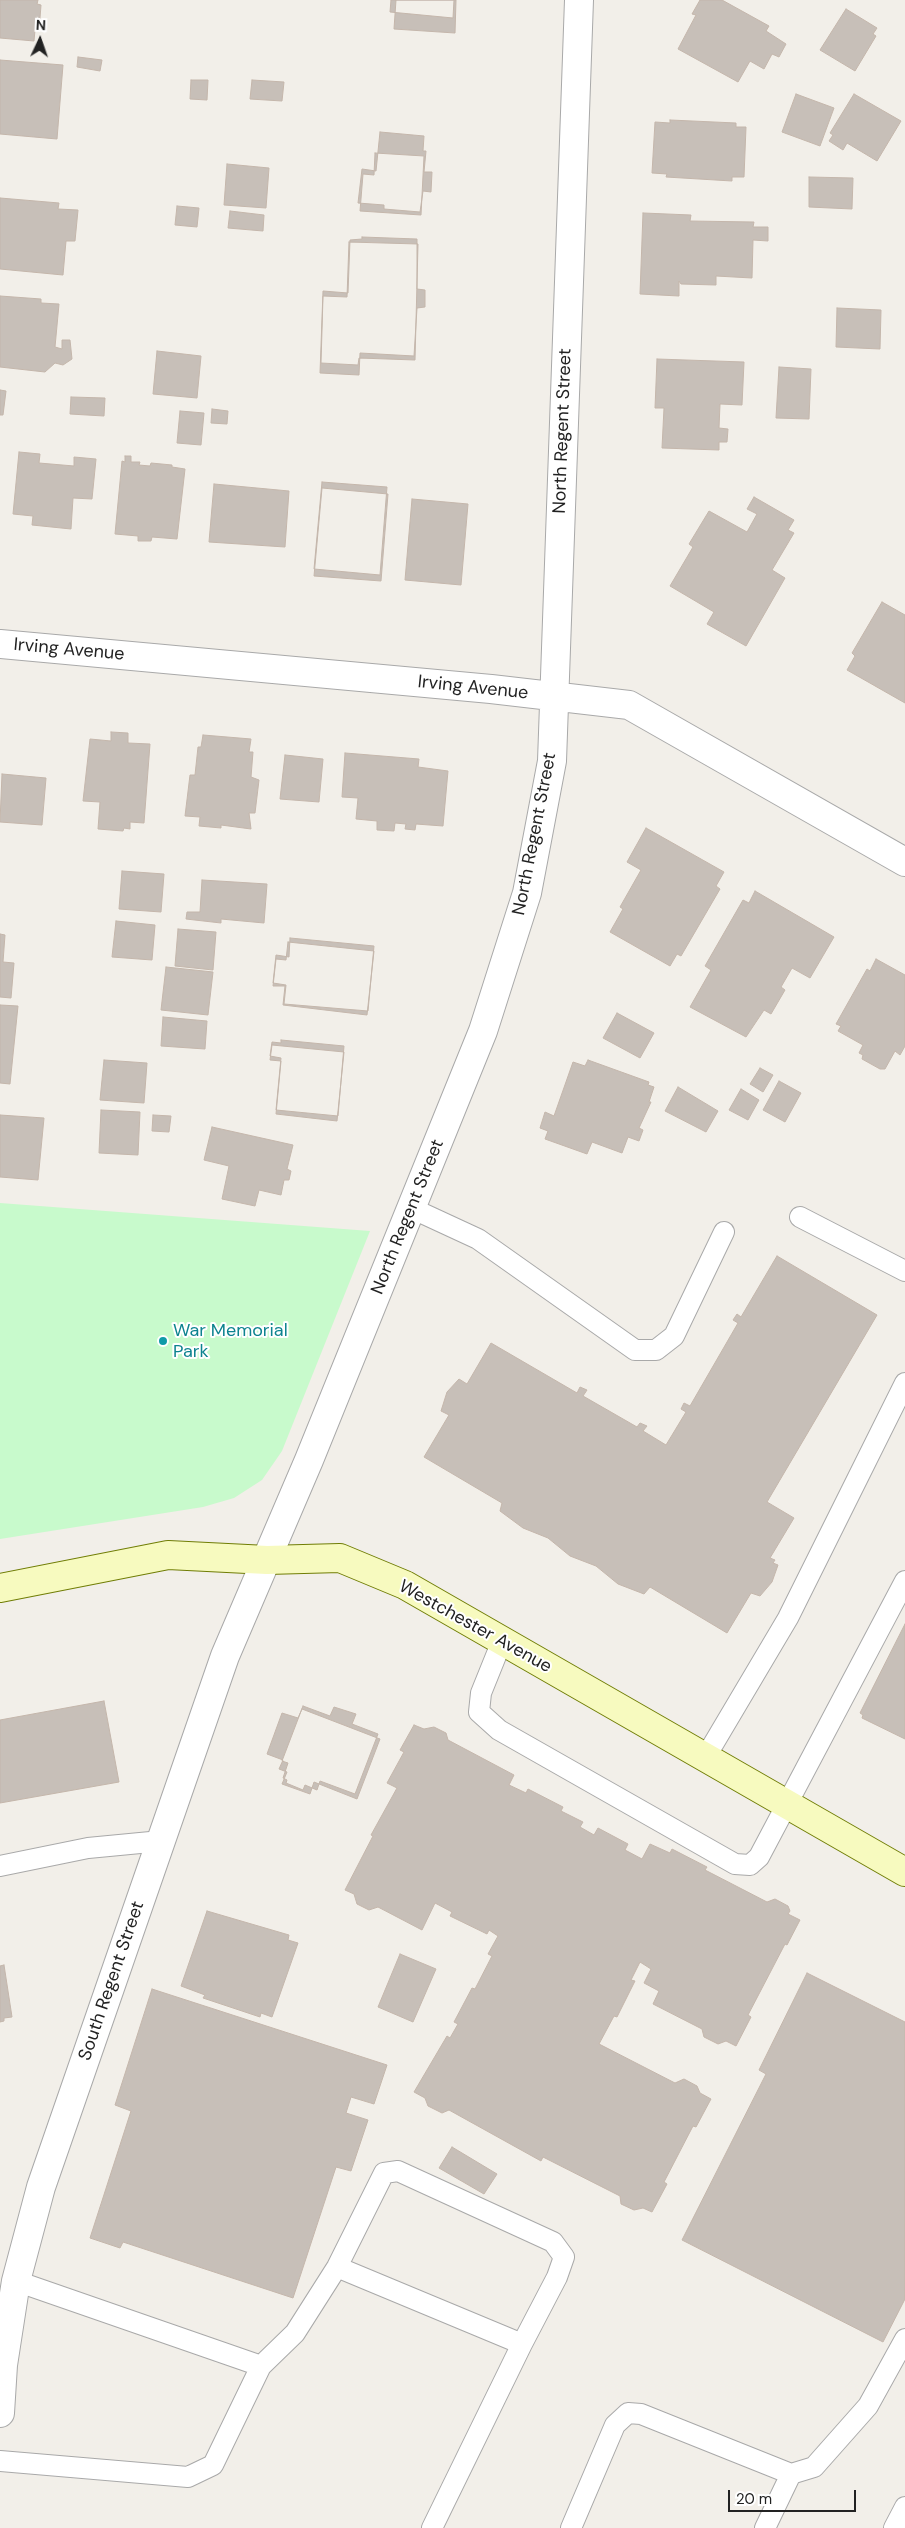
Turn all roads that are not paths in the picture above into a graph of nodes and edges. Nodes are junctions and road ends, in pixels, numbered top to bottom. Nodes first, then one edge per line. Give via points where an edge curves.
1 (579, 0) edge
2 (0, 644) edge
3 (554, 696) junction
4 (905, 862) edge
5 (411, 1208) junction
6 (800, 1217) dead end
7 (724, 1232) dead end
8 (905, 1271) edge
9 (905, 1383) edge
10 (267, 1560) junction
11 (905, 1581) edge
12 (0, 1588) edge
13 (502, 1641) junction
14 (705, 1758) junction
15 (786, 1804) junction
16 (161, 1841) junction
17 (0, 1866) edge
18 (905, 1872) edge
19 (337, 2267) junction
20 (16, 2281) junction
21 (905, 2339) edge
22 (522, 2344) junction
23 (261, 2366) junction
24 (0, 2413) edge
25 (0, 2461) edge
26 (791, 2474) junction
27 (905, 2507) edge
28 (432, 2528) edge
29 (571, 2528) edge
30 (765, 2528) edge
31 (894, 2528) edge

1 - 3 street, North Regent Street
2 - 3 street, Irving Avenue
3 - 4 street, Irving Avenue via 628,705
3 - 5 street, North Regent Street via 552,762 527,893 483,1030
5 - 7 lane via 478,1239 636,1350 656,1350 674,1336
5 - 10 street, North Regent Street
6 - 8 lane
9 - 14 lane via 788,1618
10 - 12 main road, Westchester Avenue via 168,1555
10 - 13 main road, Westchester Avenue via 340,1558 405,1585
10 - 16 street, South Regent Street via 225,1656
11 - 15 lane
13 - 14 main road, Westchester Avenue
13 - 15 lane via 481,1693 479,1712 499,1730 735,1864 750,1865 759,1857
14 - 15 main road, Westchester Avenue
15 - 18 main road, Westchester Avenue
16 - 17 lane via 88,1848
16 - 20 street, South Regent Street via 41,2187
19 - 22 lane
19 - 22 lane via 384,2173 398,2171 553,2242 564,2257
19 - 23 lane via 295,2333
20 - 23 lane
20 - 24 street, South Regent Street via 3,2364
21 - 26 lane via 868,2406 814,2466
22 - 28 lane
23 - 25 lane via 213,2465 188,2477
26 - 29 lane via 641,2414 628,2413 615,2425
26 - 30 lane
27 - 31 lane

